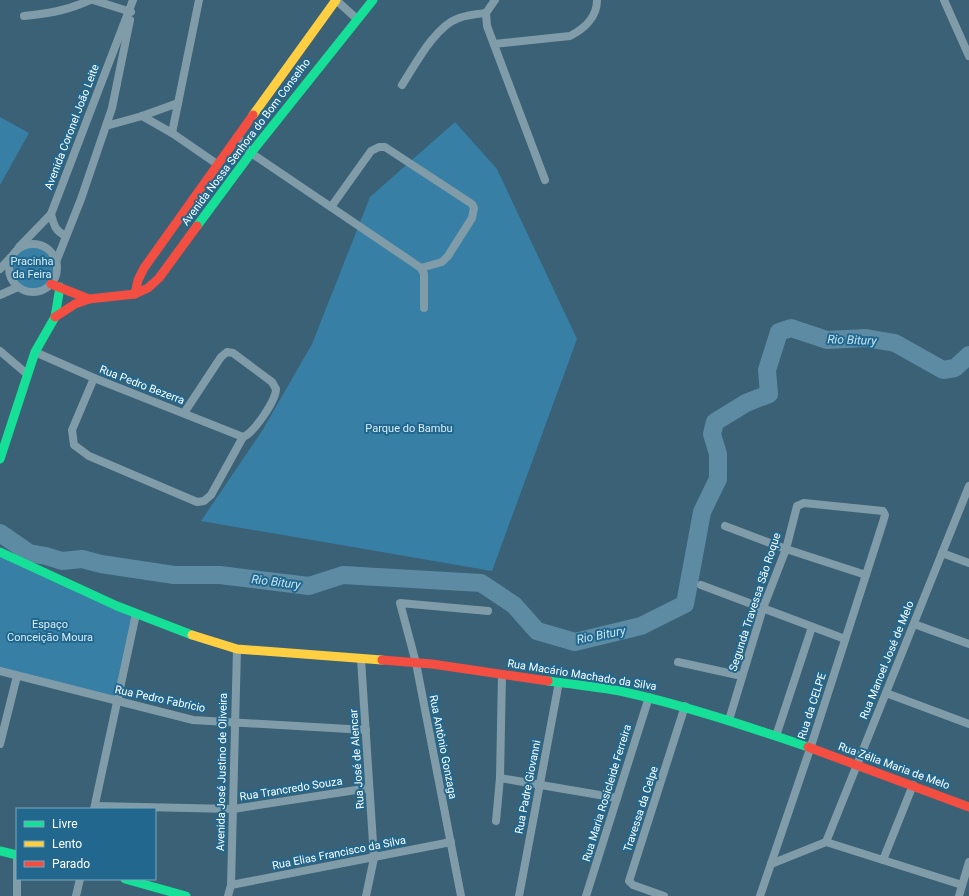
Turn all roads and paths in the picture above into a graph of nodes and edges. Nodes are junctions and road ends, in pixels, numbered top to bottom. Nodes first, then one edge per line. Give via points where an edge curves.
1 (90, 0) edge
2 (93, 0) edge
3 (199, 0) edge
4 (336, 0) edge
5 (373, 0) edge
6 (495, 0) edge
7 (598, 0) edge
8 (944, 0) edge
9 (131, 7) edge
10 (486, 13) junction
11 (24, 16) dead end
12 (356, 19) junction
13 (494, 44) junction
14 (969, 56) edge
15 (402, 85) dead end
16 (178, 103) junction
17 (142, 116) junction
18 (106, 126) junction
19 (172, 133) junction
20 (236, 136) junction
21 (251, 153) junction
22 (218, 164) junction
23 (545, 180) dead end
24 (331, 207) junction
25 (51, 214) junction
26 (66, 236) junction
27 (19, 248) junction
28 (11, 257) junction
29 (56, 262) junction
30 (421, 268) junction
31 (0, 269) edge
32 (55, 285) junction
33 (18, 287) junction
34 (135, 294) junction
35 (0, 295) edge
36 (89, 299) junction
37 (424, 308) dead end
38 (55, 317) junction
39 (0, 351) edge
40 (35, 352) junction
41 (27, 374) junction
42 (94, 378) junction
43 (184, 413) junction
44 (243, 437) junction
45 (0, 459) edge
46 (969, 486) edge
47 (883, 522) joint
48 (725, 526) dead end
49 (786, 549) junction
50 (0, 552) edge
51 (942, 553) junction
52 (969, 563) edge
53 (866, 575) junction
54 (701, 585) dead end
55 (763, 608) junction
56 (488, 611) dead end
57 (136, 614) junction
58 (914, 624) junction
59 (812, 627) junction
60 (845, 639) junction
61 (969, 644) edge
62 (237, 649) junction
63 (361, 659) junction
64 (678, 662) dead end
65 (416, 663) junction
66 (0, 671) edge
67 (502, 674) junction
68 (17, 676) junction
69 (742, 676) junction
70 (559, 682) junction
71 (886, 693) junction
72 (648, 697) junction
73 (117, 702) junction
74 (685, 706) junction
75 (729, 720) junction
76 (235, 723) junction
77 (969, 724) edge
78 (366, 730) junction
79 (776, 736) junction
80 (0, 744) edge
81 (810, 748) junction
82 (857, 765) junction
83 (500, 778) junction
84 (540, 784) junction
85 (913, 785) junction
86 (369, 788) junction
87 (616, 798) junction
88 (969, 807) edge
89 (95, 808) edge
90 (156, 808) edge
91 (233, 809) junction
92 (496, 821) dead end
93 (451, 842) junction
94 (826, 842) junction
95 (0, 851) edge
96 (16, 855) edge
97 (374, 858) junction
98 (883, 860) junction
99 (969, 862) edge
100 (771, 864) junction
101 (17, 880) edge
102 (80, 880) edge
103 (129, 880) edge
104 (231, 885) junction
105 (962, 885) junction
106 (17, 896) edge
107 (76, 896) edge
108 (186, 896) edge
109 (228, 896) edge
110 (366, 896) edge
111 (462, 896) edge
112 (519, 896) edge
113 (586, 896) edge
114 (664, 896) edge
115 (760, 896) edge
116 (959, 896) edge

1 - 11 street via 58,12
2 - 9 street
3 - 16 street
4 - 12 street
4 - 20 street, Avenida Nossa Senhora do Bom Conselho
5 - 12 street, Avenida Nossa Senhora do Bom Conselho
6 - 10 street
7 - 13 street via 589,22 570,36
8 - 14 street
9 - 18 street via 112,108
9 - 25 street, Avenida Coronel João Leite
10 - 13 street
10 - 15 street via 458,18 449,23 432,40
12 - 21 street, Avenida Nossa Senhora do Bom Conselho
13 - 23 street
16 - 17 street
16 - 19 street
17 - 18 street
17 - 19 street
18 - 26 street
19 - 22 street
20 - 21 street
20 - 22 street, Avenida Nossa Senhora do Bom Conselho
21 - 24 street
21 - 34 street, Avenida Nossa Senhora do Bom Conselho via 158,278 148,288
22 - 34 street, Avenida Nossa Senhora do Bom Conselho via 144,268
24 - 30 street
24 - 30 street via 371,151 379,147 385,147 472,204 472,218 448,256 442,262
25 - 26 street via 54,227
25 - 27 street, Avenida Coronel João Leite
26 - 29 street
27 - 28 street
27 - 29 street via 37,243 52,253
28 - 31 street
28 - 33 street via 10,276
29 - 32 street
30 - 37 street via 424,274
32 - 33 street via 37,292
32 - 36 street, Avenida Nossa Senhora do Bom Conselho
32 - 38 street
33 - 35 street
34 - 36 street, Avenida Nossa Senhora do Bom Conselho
36 - 38 street via 75,304
38 - 40 street
39 - 41 street
40 - 41 street
40 - 42 street, Rua Pedro Bezerra
41 - 45 street
42 - 43 street, Rua Pedro Bezerra
42 - 44 street via 72,430 74,445 89,456 190,500 200,502 211,495
43 - 44 street, Rua Pedro Bezerra
43 - 44 street via 221,357 227,352 234,353 272,382 276,389 255,429
46 - 51 street, Rua Manoel José de Melo
47 - 49 street, Segunda Travessa São Roque via 885,515 881,510 804,503 797,506 794,513
47 - 53 street, Rua da CELPE
48 - 49 street
49 - 53 street
49 - 55 street, Segunda Travessa São Roque
50 - 57 street, Rua Macário Machado da Silva
51 - 52 street
51 - 58 street, Rua Manoel José de Melo
53 - 60 street, Rua da CELPE
54 - 55 street
55 - 59 street
55 - 69 street, Segunda Travessa São Roque
56 - 65 street, Rua Antônio Gonzaga via 400,603
57 - 62 street, Rua Macário Machado da Silva
57 - 73 street
58 - 61 street
58 - 71 street, Rua Manoel José de Melo
59 - 60 street
59 - 79 street
60 - 81 street, Rua da CELPE
62 - 63 street, Rua Macário Machado da Silva
62 - 76 street, Avenida José Justino de Oliveira
63 - 65 street, Rua Macário Machado da Silva
63 - 78 street, Rua José de Alencar
64 - 69 street
65 - 67 street, Rua Macário Machado da Silva
65 - 93 street, Rua Antônio Gonzaga
66 - 68 street, Rua Pedro Fabrício
67 - 70 street, Rua Macário Machado da Silva
67 - 83 street
68 - 73 street, Rua Pedro Fabrício
68 - 80 street
69 - 75 street, Segunda Travessa São Roque
70 - 72 street, Rua Macário Machado da Silva
70 - 84 street, Rua Padre Giovanni
71 - 77 street
71 - 82 street, Rua Manoel José de Melo
72 - 74 street, Rua Macário Machado da Silva
72 - 87 street, Rua Maria Rosicleide Ferreira
73 - 76 street, Rua Pedro Fabrício via 193,720
73 - 89 street
74 - 75 street, Rua Macário Machado da Silva
74 - 114 street, Travessa da Celpe via 630,881 634,885
75 - 79 street, Rua Macário Machado da Silva
76 - 78 street, Rua Pedro Fabrício
76 - 91 street, Avenida José Justino de Oliveira
78 - 86 street, Rua José de Alencar
79 - 81 street, Rua Macário Machado da Silva
81 - 82 street, Rua Zélia Maria de Melo
81 - 100 street, Rua da CELPE
82 - 85 street, Rua Zélia Maria de Melo
82 - 94 street, Rua Manoel José de Melo
83 - 84 street
83 - 92 street
84 - 87 street
84 - 112 street, Rua Padre Giovanni
85 - 88 street, Rua Zélia Maria de Melo
85 - 98 street
86 - 91 street, Rua Trancredo Souza
86 - 97 street, Rua José de Alencar
87 - 113 street, Rua Maria Rosicleide Ferreira
90 - 91 street, Rua Trancredo Souza
91 - 104 street, Avenida José Justino de Oliveira
93 - 97 street, Rua Elias Francisco da Silva
93 - 111 street, Rua Antônio Gonzaga
94 - 98 street
94 - 100 street
95 - 96 street
97 - 104 street, Rua Elias Francisco da Silva
97 - 110 street, Rua José de Alencar
98 - 105 street
99 - 105 street
100 - 115 street, Rua da CELPE
101 - 106 street
102 - 107 street
103 - 108 street
104 - 109 street, Avenida José Justino de Oliveira
105 - 116 street

